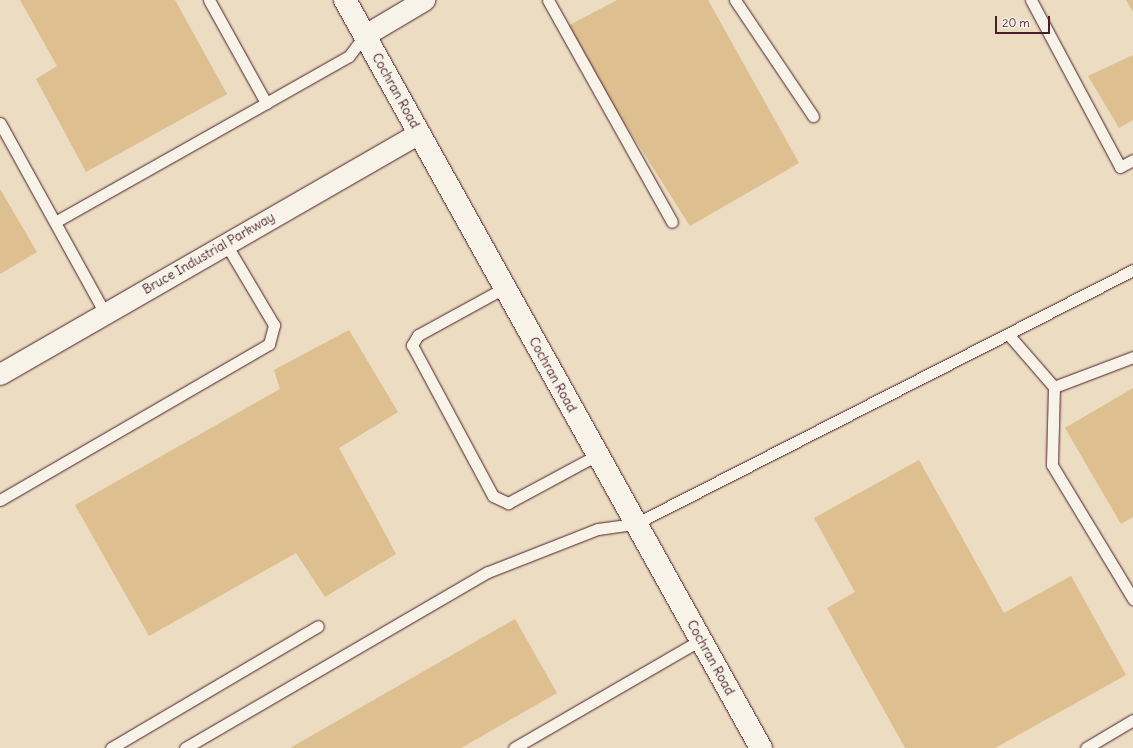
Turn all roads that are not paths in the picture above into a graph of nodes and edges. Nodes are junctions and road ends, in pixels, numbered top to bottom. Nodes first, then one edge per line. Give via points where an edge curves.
1 (209, 0) edge
2 (345, 0) edge
3 (424, 0) edge
4 (548, 0) edge
5 (735, 0) edge
6 (1031, 0) edge
7 (365, 35) junction
8 (266, 103) junction
9 (814, 116) dead end
10 (0, 123) edge
11 (418, 133) junction
12 (1133, 160) edge
13 (55, 222) junction
14 (672, 222) dead end
15 (226, 244) junction
16 (1133, 270) edge
17 (504, 288) junction
18 (106, 314) junction
19 (1008, 334) junction
20 (1133, 357) edge
21 (0, 374) edge
22 (1054, 387) junction
23 (597, 455) junction
24 (0, 500) edge
25 (635, 524) junction
26 (1133, 600) edge
27 (318, 626) dead end
28 (700, 640) junction
29 (1133, 720) edge
30 (111, 748) edge
31 (185, 748) edge
32 (514, 748) edge
33 (761, 748) edge
34 (1086, 748) edge

1 - 8 lane
2 - 7 street, Cochran Road
3 - 7 street
4 - 14 lane
5 - 9 lane
6 - 12 lane via 1120,167
7 - 8 lane via 350,56
7 - 11 street, Cochran Road
8 - 13 lane
10 - 13 lane
11 - 15 street, Bruce Industrial Parkway
11 - 17 street, Cochran Road
13 - 18 lane
15 - 18 street, Bruce Industrial Parkway
15 - 24 lane via 274,325 269,344
16 - 19 lane
17 - 23 street, Cochran Road
17 - 23 lane via 418,335 412,345 493,496 508,503
18 - 21 street, Bruce Industrial Parkway
19 - 22 lane
19 - 25 lane
20 - 22 lane
22 - 26 lane via 1052,465
23 - 25 street, Cochran Road
25 - 28 street, Cochran Road
25 - 31 lane via 598,529 488,572
27 - 30 lane
28 - 32 lane
28 - 33 street, Cochran Road
29 - 34 lane

